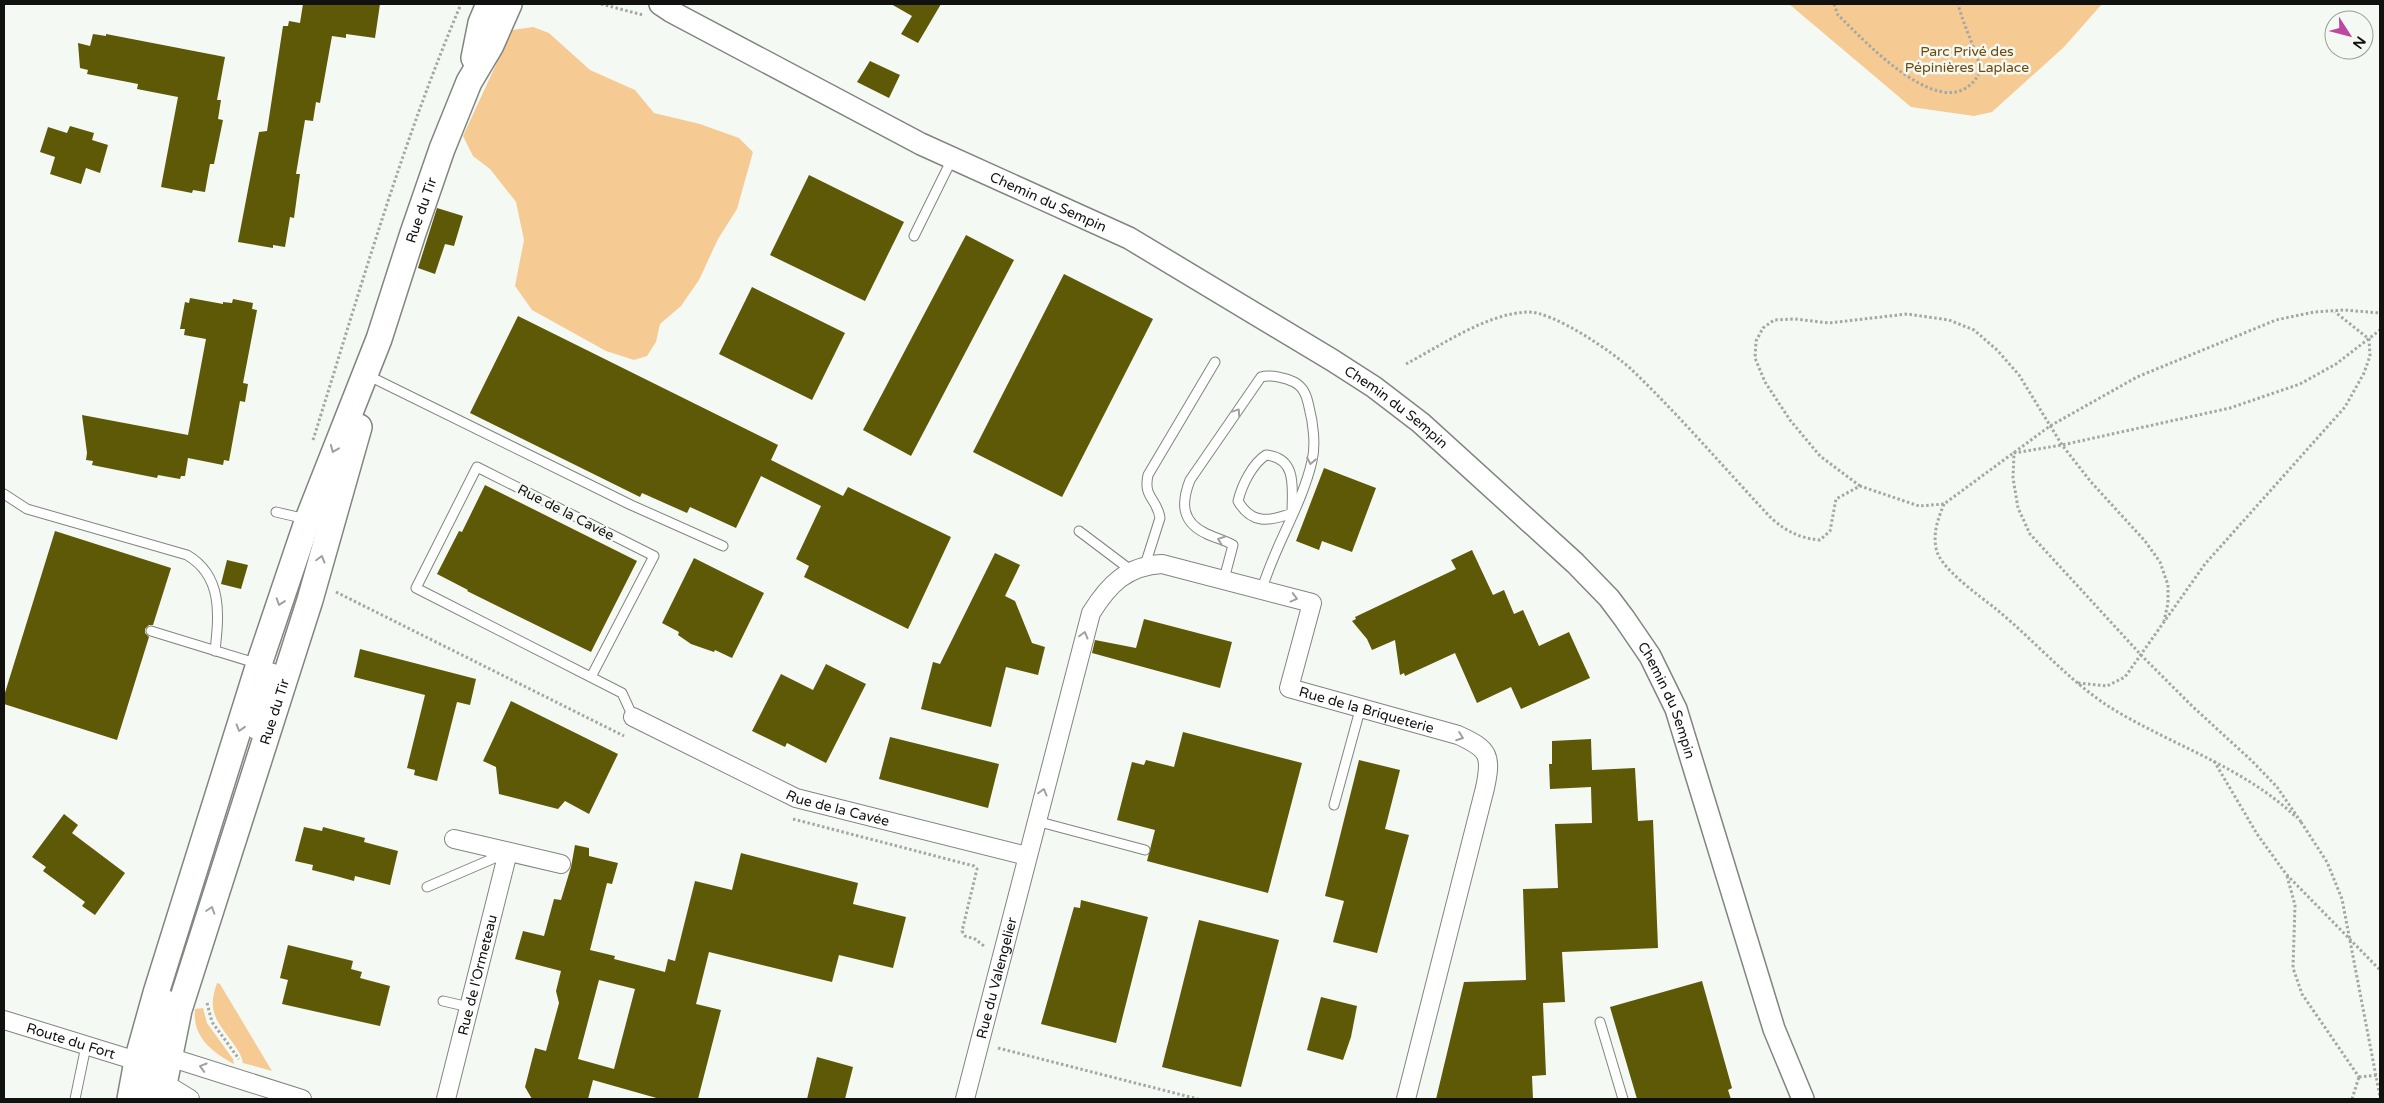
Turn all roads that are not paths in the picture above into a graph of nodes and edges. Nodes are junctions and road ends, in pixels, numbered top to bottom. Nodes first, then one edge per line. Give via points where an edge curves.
1 (489, 4) edge
2 (509, 4) edge
3 (642, 4) edge
4 (666, 8) edge
5 (469, 82) junction
6 (952, 159) junction
7 (914, 236) dead end
8 (379, 339) junction
9 (1215, 362) dead end
10 (371, 376) junction
11 (4, 494) edge
12 (276, 512) dead end
13 (1292, 513) junction
14 (319, 522) junction
15 (1079, 531) dead end
16 (723, 546) dead end
17 (1139, 568) junction
18 (1224, 580) junction
19 (1262, 589) junction
20 (152, 631) dead end
21 (215, 651) junction
22 (259, 664) junction
23 (288, 673) junction
24 (591, 677) junction
25 (1360, 710) junction
26 (633, 717) joint
27 (1334, 805) dead end
28 (1036, 821) junction
29 (454, 839) dead end
30 (233, 843) junction
31 (1144, 850) dead end
32 (508, 852) junction
33 (1027, 856) junction
34 (561, 864) dead end
35 (427, 887) dead end
36 (443, 1001) dead end
37 (469, 1007) junction
38 (4, 1020) edge
39 (1600, 1022) dead end
40 (86, 1046) junction
41 (155, 1078) edge
42 (75, 1099) edge
43 (130, 1099) edge
44 (190, 1099) edge
45 (302, 1099) edge
46 (446, 1099) edge
47 (965, 1099) edge
48 (1406, 1099) edge
49 (1623, 1099) edge
50 (1803, 1099) edge

1 - 5 main road, Rue du Tir via 481,23
2 - 5 main road, Rue du Tir via 491,45
3 - 4 street, Chemin du Sempin
4 - 6 street, Chemin du Sempin
5 - 8 main road, Rue du Tir via 430,182
6 - 7 lane
6 - 50 street, Chemin du Sempin via 1129,238 1374,388 1420,423 1575,563 1609,598 1650,656 1676,709 1774,1029
8 - 10 main road, Rue du Tir
8 -> 14 main road, Rue du Tir
9 - 17 lane via 1148,474 1147,492 1160,518
10 - 14 main road, Rue du Tir
10 - 16 lane via 631,505
11 - 21 lane via 28,509 187,555 199,562 208,574 219,612
12 - 14 lane
13 - 13 lane via 1266,520 1244,511 1238,501 1242,486 1266,455 1285,462 1291,471
18 -> 13 lane via 1233,545 1196,528 1184,510 1184,496 1190,480 1261,376 1300,385 1311,416 1313,459
13 - 19 lane
14 -> 22 main road, Rue du Tir
23 -> 14 main road, Rue du Tir
15 - 17 lane
17 - 18 street, Rue de la Briqueterie via 1162,564
28 -> 17 street via 1091,614 1108,589
18 - 19 street, Rue de la Briqueterie
19 -> 25 street, Rue de la Briqueterie via 1312,603 1289,688
20 - 21 lane
21 - 22 lane
22 - 23 lane
22 - 30 street via 269,684 240,780
22 -> 41 main road, Rue du Tir via 224,779
23 - 30 main road, Rue du Tir
24 - 24 lane, Rue de la Cavée via 654,556 477,467 416,588
24 - 26 lane via 622,693
25 - 27 lane
25 -> 48 street, Rue de la Briqueterie via 1465,738 1482,748 1490,766
26 - 33 street, Rue de la Cavée via 796,798
28 - 31 lane
28 - 33 street
29 - 32 street
41 -> 30 main road, Rue du Tir
32 - 34 street
32 - 35 lane
32 - 37 street, Rue de l'Ormeteau
33 - 47 street, Rue du Valengelier
36 - 37 lane
37 - 46 street, Rue de l'Ormeteau
38 - 40 street, Route du Fort
39 - 49 lane
40 - 41 street, Route du Fort
40 - 42 lane
41 - 43 main road, Rue du Tir
41 - 44 street
45 -> 41 street via 237,1077

